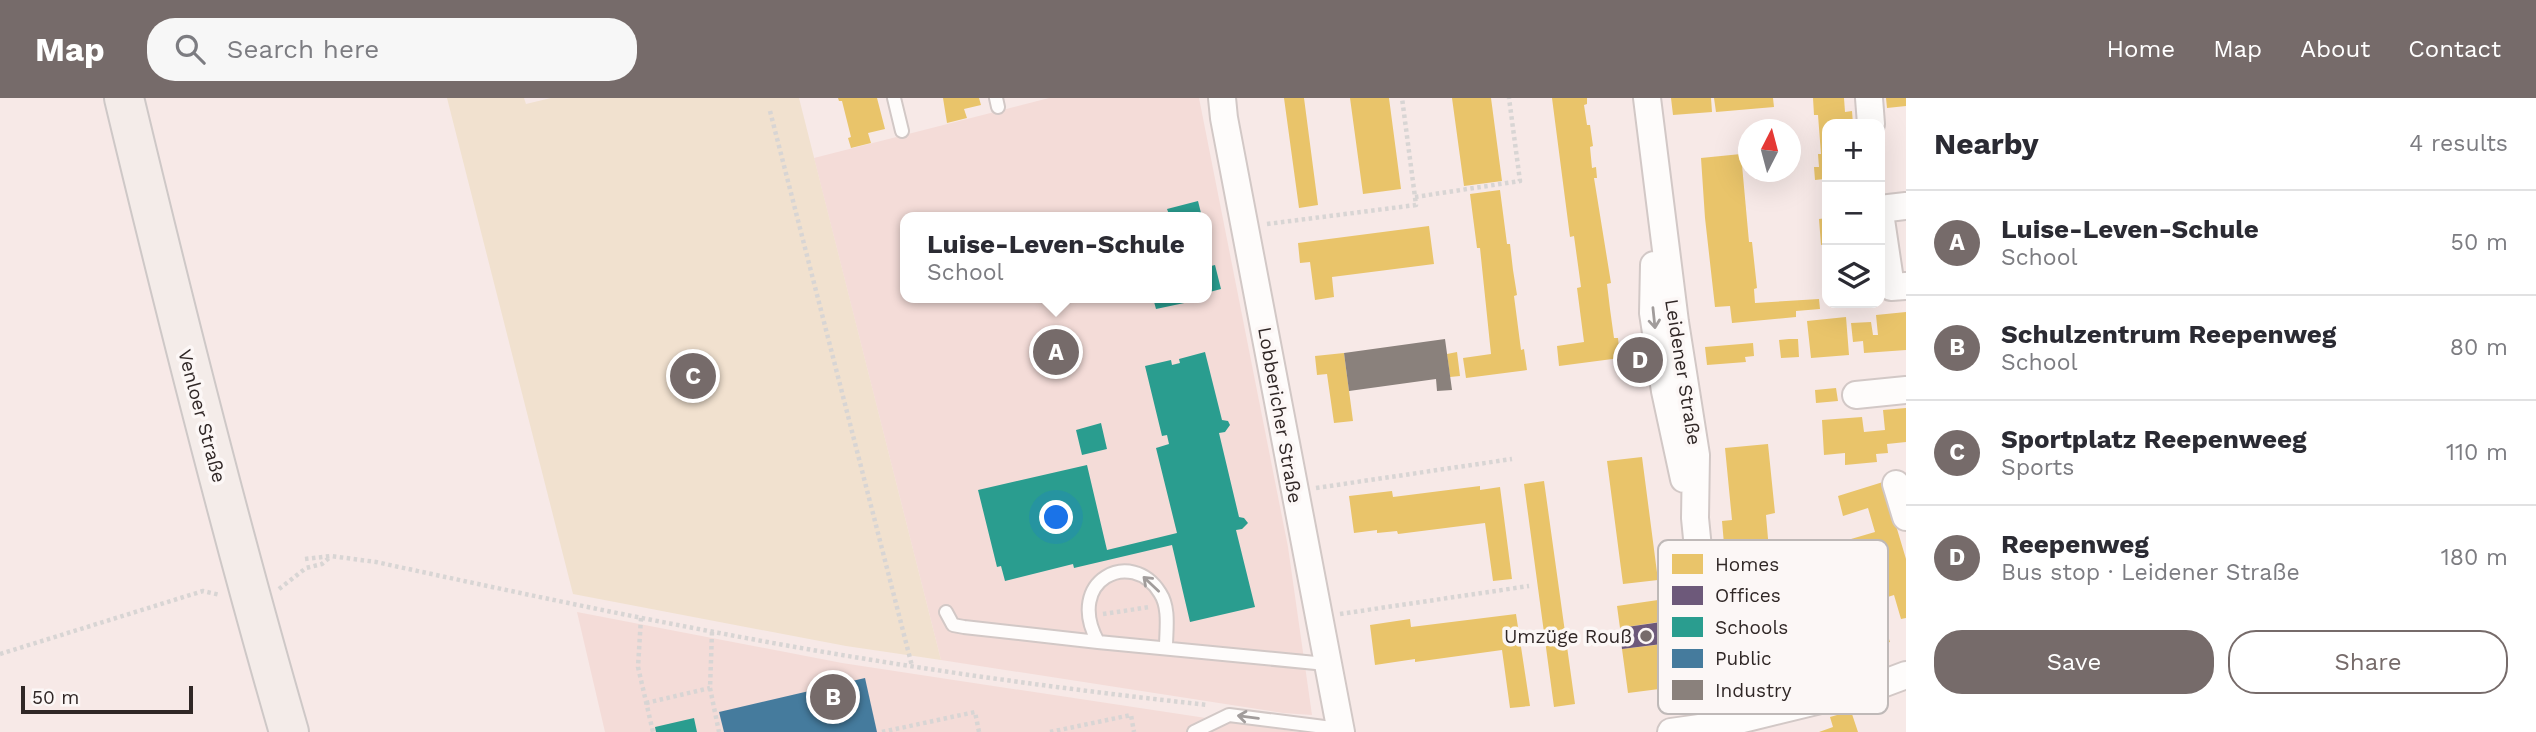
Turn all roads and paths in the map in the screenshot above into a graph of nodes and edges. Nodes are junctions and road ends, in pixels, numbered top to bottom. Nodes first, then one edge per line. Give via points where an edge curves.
1 (124, 98) edge
2 (894, 98) edge
3 (1222, 98) edge
4 (1402, 98) edge
5 (1509, 98) edge
6 (1647, 98) edge
7 (1869, 98) edge
8 (770, 111) dead end
9 (1871, 119) edge
10 (902, 131) dead end
11 (1415, 197) junction
12 (1906, 206) edge
13 (1885, 210) edge
14 (1245, 226) junction
15 (1885, 245) edge
16 (1906, 286) edge
17 (1906, 390) edge
18 (1856, 395) dead end
19 (1512, 459) dead end
20 (1896, 484) dead end
21 (1294, 491) junction
22 (1906, 517) edge
23 (1697, 540) edge
24 (305, 559) dead end
25 (1530, 586) dead end
26 (203, 591) dead end
27 (1164, 604) junction
28 (946, 612) dead end
29 (1089, 617) junction
30 (1318, 617) junction
31 (641, 618) junction
32 (712, 632) junction
33 (1098, 642) junction
34 (1166, 647) junction
35 (0, 654) edge
36 (1326, 664) junction
37 (912, 666) junction
38 (1906, 675) edge
39 (1888, 682) edge
40 (710, 688) junction
41 (646, 704) junction
42 (1210, 705) dead end
43 (1772, 714) edge
44 (1715, 729) edge
45 (1340, 730) edge
46 (289, 732) edge
47 (653, 732) edge
48 (719, 732) edge
49 (883, 732) edge
50 (979, 732) edge
51 (1050, 732) edge
52 (1134, 732) edge
53 (1194, 732) edge
54 (1671, 732) edge

1 - 46 main road, Venloer Straße via 179,326
2 - 10 lane
3 - 14 street, Lobbericher Straße
4 - 11 path
5 - 11 path via 1520,181
6 - 23 street, Leidener Straße via 1661,226 1696,455
7 - 9 street
8 - 37 path
11 - 14 path via 1416,205
12 - 13 street
14 - 21 street, Lobbericher Straße
15 - 16 street via 1891,287
17 - 18 street
19 - 21 path
20 - 22 street
21 - 30 street, Lobbericher Straße
24 - 31 path via 365,560
25 - 30 path
26 - 35 path
27 - 29 path
27 -> 29 lane via 1146,578 1130,572 1110,574 1094,587
27 - 34 lane
28 - 33 lane via 953,625
29 - 33 lane
30 - 36 street, Lobbericher Straße
31 - 32 path
31 - 41 path via 638,667
32 - 37 path
32 - 40 path
33 - 34 lane
34 - 36 lane
36 - 45 street, Lobbericher Straße
37 - 42 path
38 - 39 street
40 - 41 path
40 - 48 path
41 - 47 path
43 - 44 street
44 - 54 street
45 -> 53 lane via 1229,715
49 - 50 path via 975,712
51 - 52 path via 1131,715

